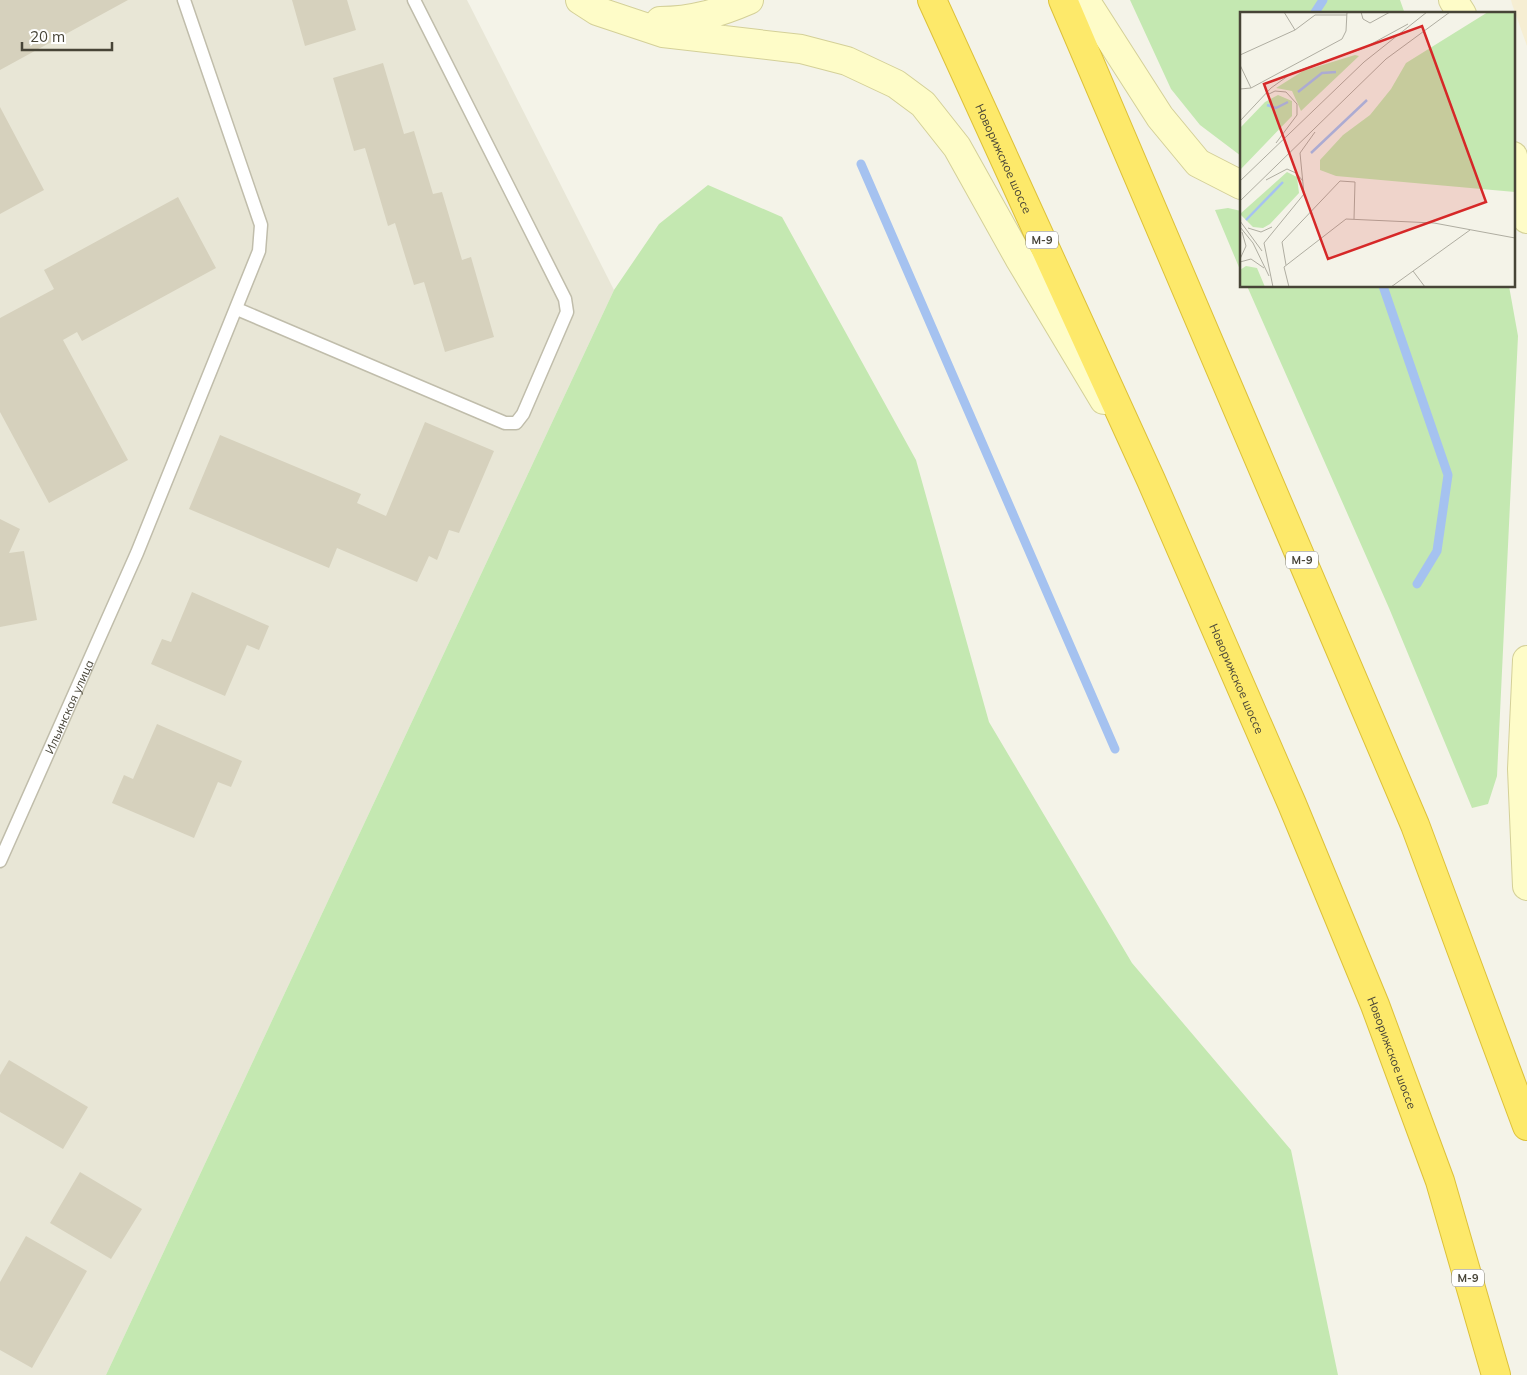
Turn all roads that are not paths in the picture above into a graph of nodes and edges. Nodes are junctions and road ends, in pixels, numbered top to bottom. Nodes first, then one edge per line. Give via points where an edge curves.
1 (184, 0) edge
2 (414, 0) edge
3 (580, 0) edge
4 (749, 0) edge
5 (932, 0) edge
6 (1063, 0) edge
7 (1085, 0) edge
8 (1453, 0) edge
9 (1461, 12) edge
10 (629, 21) junction
11 (1514, 160) edge
12 (1240, 185) edge
13 (1527, 219) edge
14 (236, 309) junction
15 (1151, 480) junction
16 (1527, 660) edge
17 (0, 861) edge
18 (1527, 886) edge
19 (1527, 1126) edge
20 (1496, 1375) edge

1 - 14 lane, Ильинская улица via 261,225 259,252
2 - 14 lane via 565,299 567,312 524,414 516,423 505,423
3 - 10 street, М-9 via 597,11
4 - 10 street, М-9 via 719,13 682,21
5 - 15 highway, Новорижское шоссе / М-9
6 - 19 highway, М-9 via 1415,825
7 - 12 street via 1160,117 1198,163
8 - 9 street
10 - 15 street, М-9 via 663,33 801,49 846,61 896,84 923,104 957,147
11 - 13 street
14 - 17 lane, Ильинская улица via 136,553
15 - 20 highway, Новорижское шоссе / М-9 via 1292,804 1375,1005 1440,1181
16 - 18 street via 1522,769

